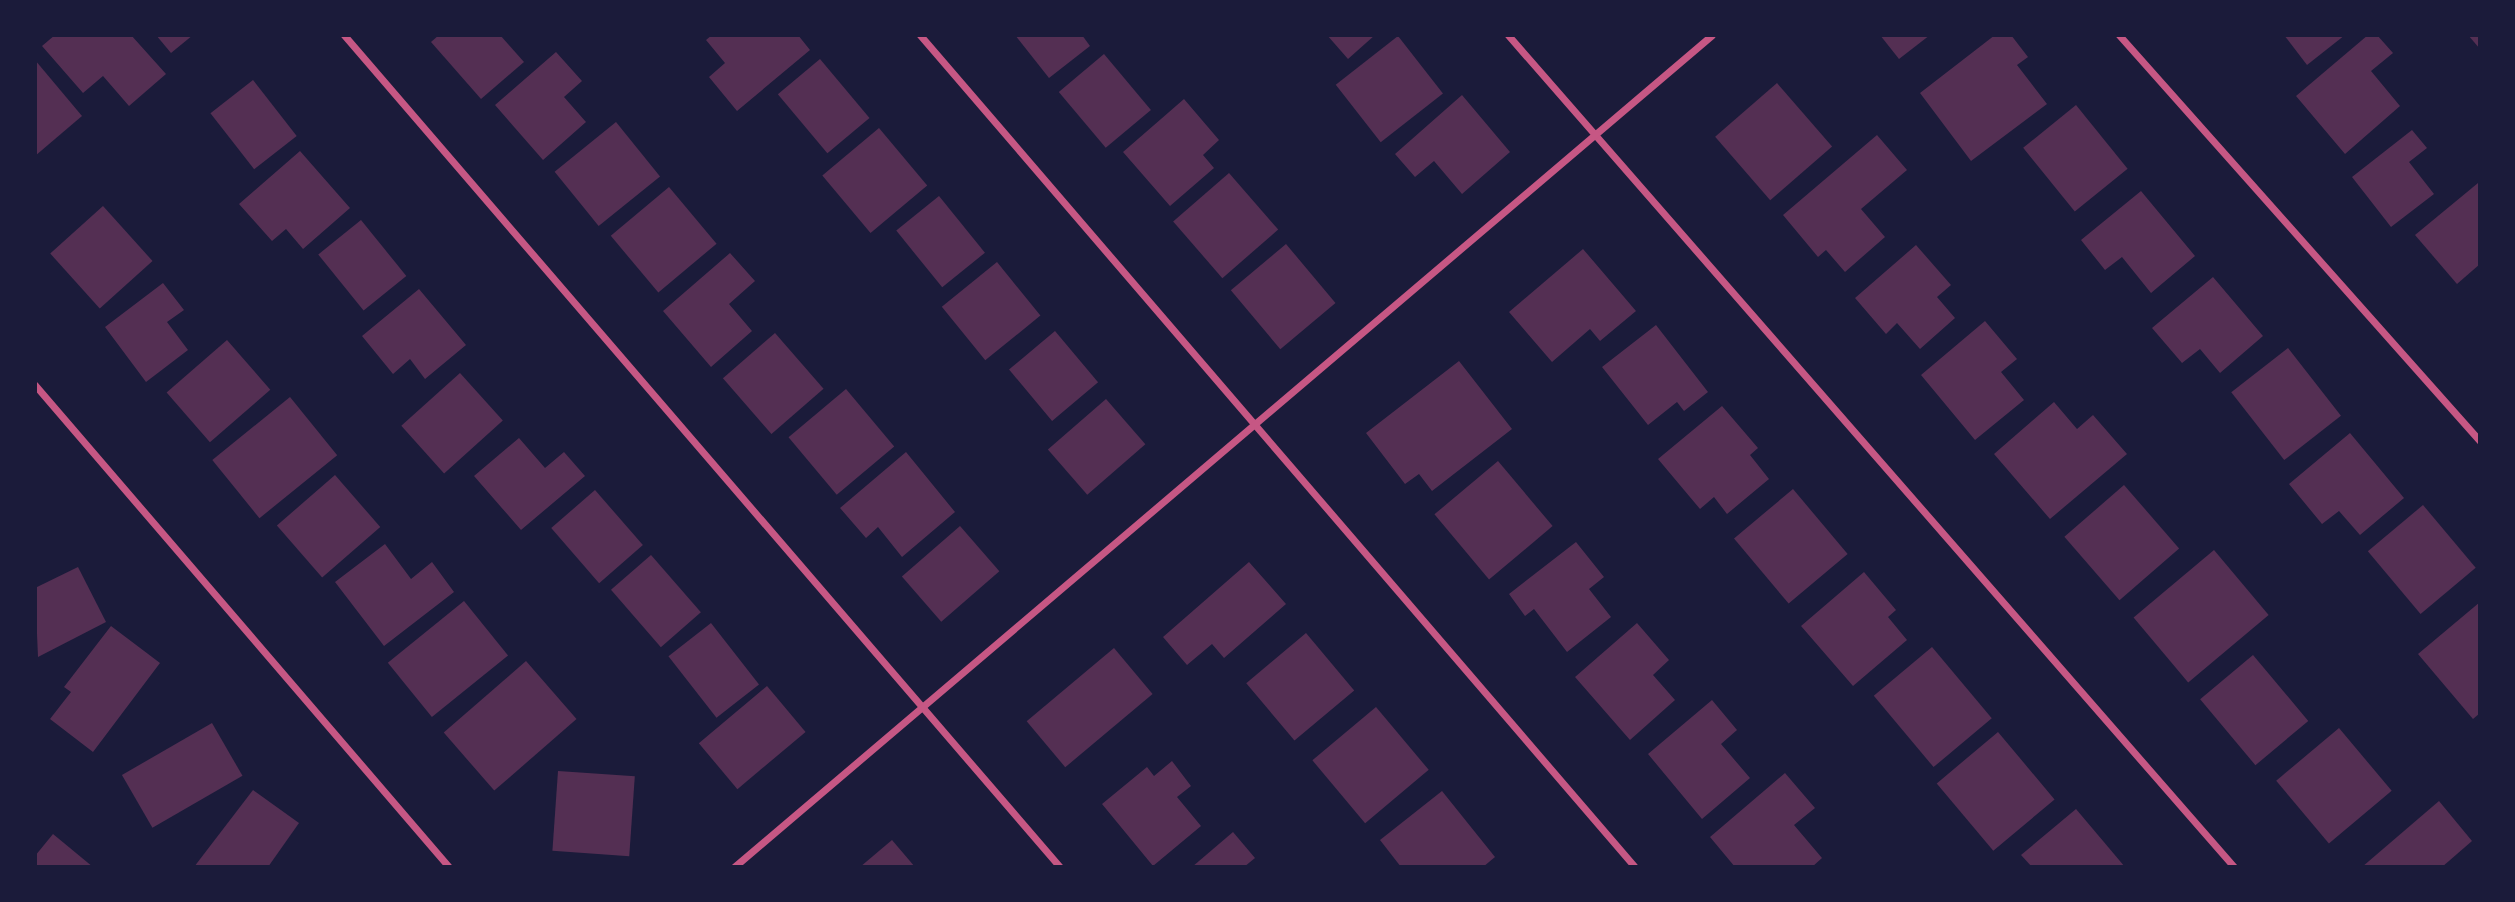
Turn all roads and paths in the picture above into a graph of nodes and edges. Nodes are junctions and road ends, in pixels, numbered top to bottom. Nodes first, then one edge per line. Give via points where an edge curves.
1 (344, 35) edge
2 (920, 35) edge
3 (1508, 35) edge
4 (1712, 35) edge
5 (2119, 35) edge
6 (1594, 134) junction
7 (35, 385) edge
8 (1255, 425) junction
9 (2480, 441) edge
10 (922, 707) junction
11 (449, 867) edge
12 (734, 867) edge
13 (1060, 867) edge
14 (1635, 867) edge
15 (2234, 867) edge

1 - 10 street
2 - 8 street
3 - 6 street
4 - 6 street
5 - 9 street
6 - 8 street
6 - 15 street
7 - 11 street
8 - 10 street
8 - 14 street
10 - 12 street
10 - 13 street

